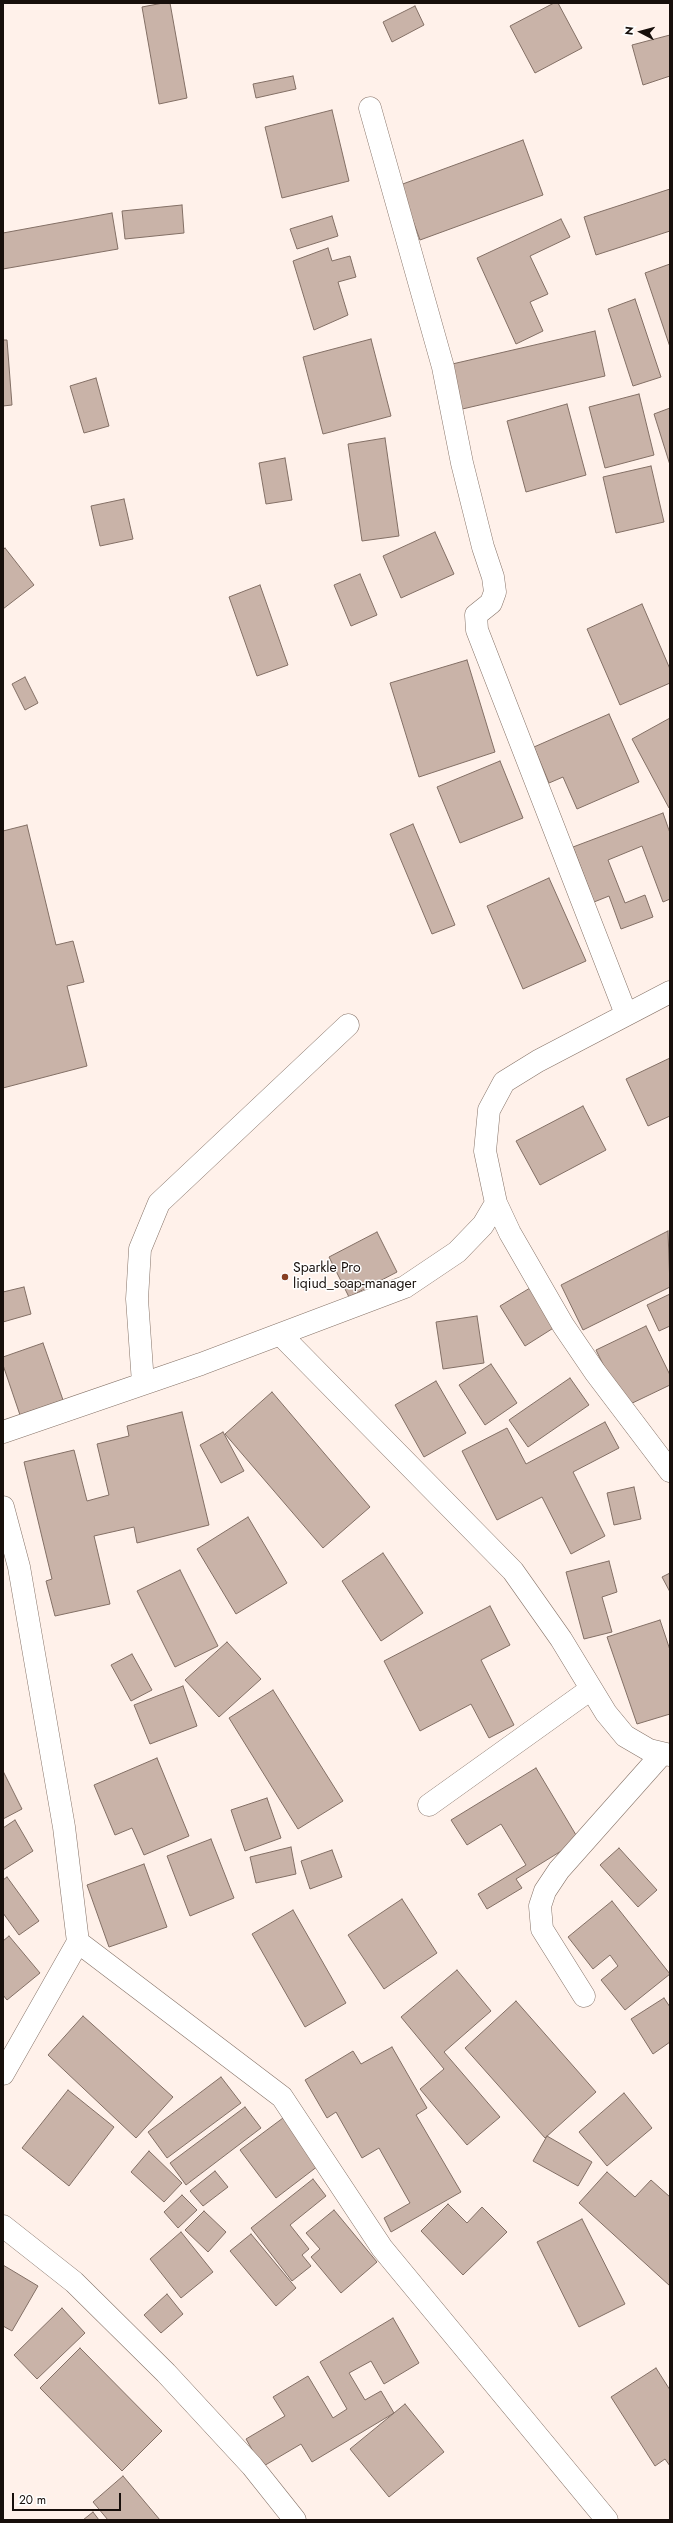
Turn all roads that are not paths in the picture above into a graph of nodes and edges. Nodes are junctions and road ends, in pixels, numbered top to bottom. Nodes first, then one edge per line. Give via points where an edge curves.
1 (370, 108) dead end
2 (669, 995) edge
3 (626, 1014) junction
4 (348, 1025) dead end
5 (496, 1203) junction
6 (281, 1335) junction
7 (143, 1383) junction
8 (3, 1432) edge
9 (670, 1471) edge
10 (3, 1507) edge
11 (591, 1689) junction
12 (666, 1754) edge
13 (429, 1805) dead end
14 (78, 1942) junction
15 (584, 1996) dead end
16 (3, 2074) edge
17 (3, 2226) edge
18 (295, 2520) edge
19 (607, 2520) edge

1 - 3 street via 443,367 462,462 493,577 495,592 491,603 476,615 477,630
2 - 3 street
3 - 5 street via 504,1082 489,1110 485,1151
4 - 7 street via 159,1203 140,1249 137,1299
5 - 6 street via 483,1225 457,1252 405,1287
5 - 9 street via 510,1233 563,1325
6 - 7 street
6 - 11 street via 512,1571 538,1605
7 - 8 street
10 - 14 street via 19,1567 64,1827
11 - 12 street via 625,1736
11 - 13 street
12 - 15 street via 559,1870 545,1891 540,1906 542,1930
14 - 16 street
14 - 19 street via 282,2097 382,2248
17 - 18 street via 74,2282 166,2372 252,2466

